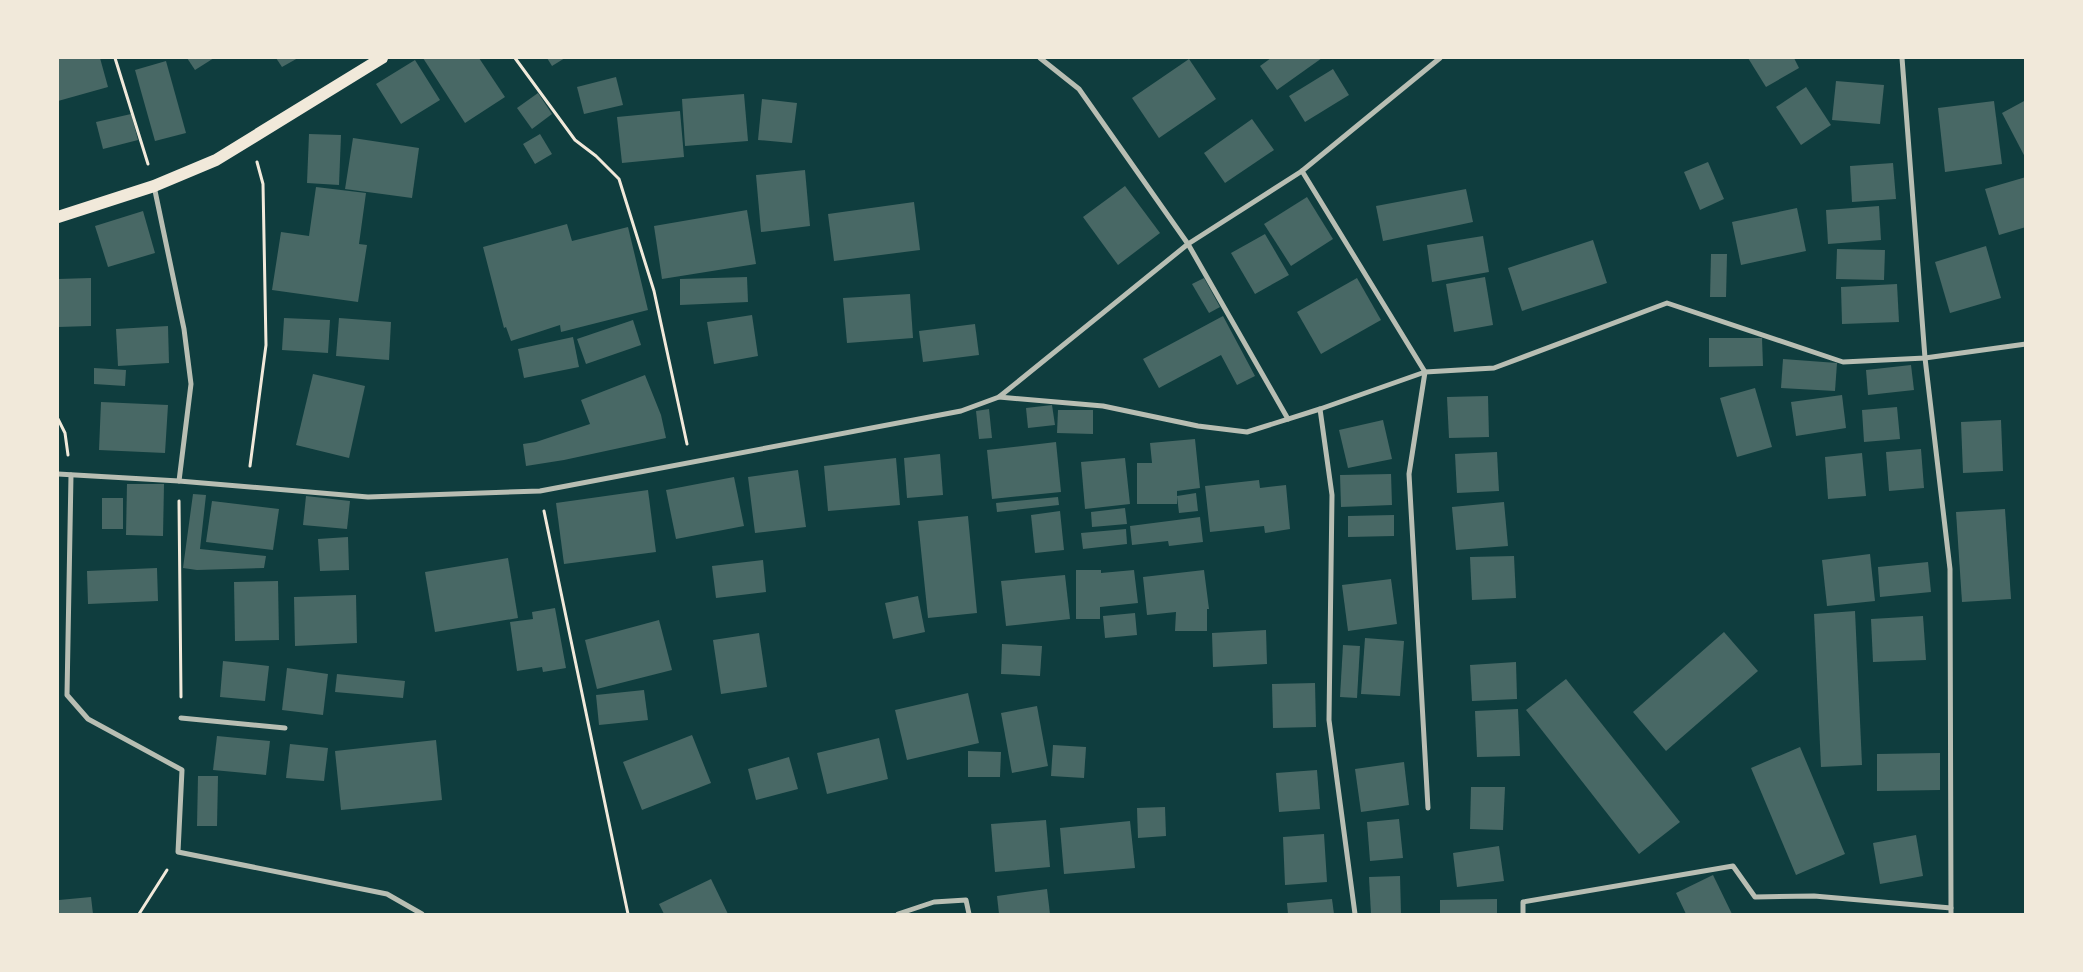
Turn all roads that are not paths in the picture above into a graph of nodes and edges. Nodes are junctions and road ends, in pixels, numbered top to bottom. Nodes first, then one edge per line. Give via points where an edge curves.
1 (382, 58) edge
2 (1040, 58) edge
3 (1440, 58) edge
4 (1902, 58) edge
5 (1302, 171) junction
6 (154, 186) junction
7 (58, 217) edge
8 (1188, 244) junction
9 (2026, 344) edge
10 (1925, 358) junction
11 (1425, 372) junction
12 (999, 397) junction
13 (1320, 409) junction
14 (1288, 419) junction
15 (58, 474) edge
16 (71, 475) junction
17 (179, 481) junction
18 (182, 718) road end
19 (285, 728) dead end
20 (1428, 808) dead end
21 (1951, 908) junction
22 (422, 914) edge
23 (898, 914) edge
24 (969, 914) edge
25 (1355, 914) edge
26 (1523, 914) edge
27 (1951, 914) edge

1 - 6 main road via 216,160
2 - 8 street via 1079,89
3 - 5 street
4 - 10 street
5 - 8 street
5 - 11 street
6 - 7 main road
6 - 17 street via 184,329 191,384
8 - 12 street
8 - 14 street
9 - 10 street
10 - 11 street via 1843,362 1667,303 1494,368
10 - 21 street via 1950,569
11 - 13 street
11 - 20 street via 1408,474
12 - 14 street via 1103,406 1198,426 1247,432
12 - 17 street via 962,411 540,491 368,497
13 - 14 street
13 - 25 street via 1332,495 1329,720
15 - 16 street
16 - 17 street
16 - 22 street via 67,695 88,719 182,770 178,852 387,894
18 - 19 street
21 - 26 street via 1814,896 1755,897 1733,866 1523,902
21 - 27 street
23 - 24 street via 934,902 966,900

